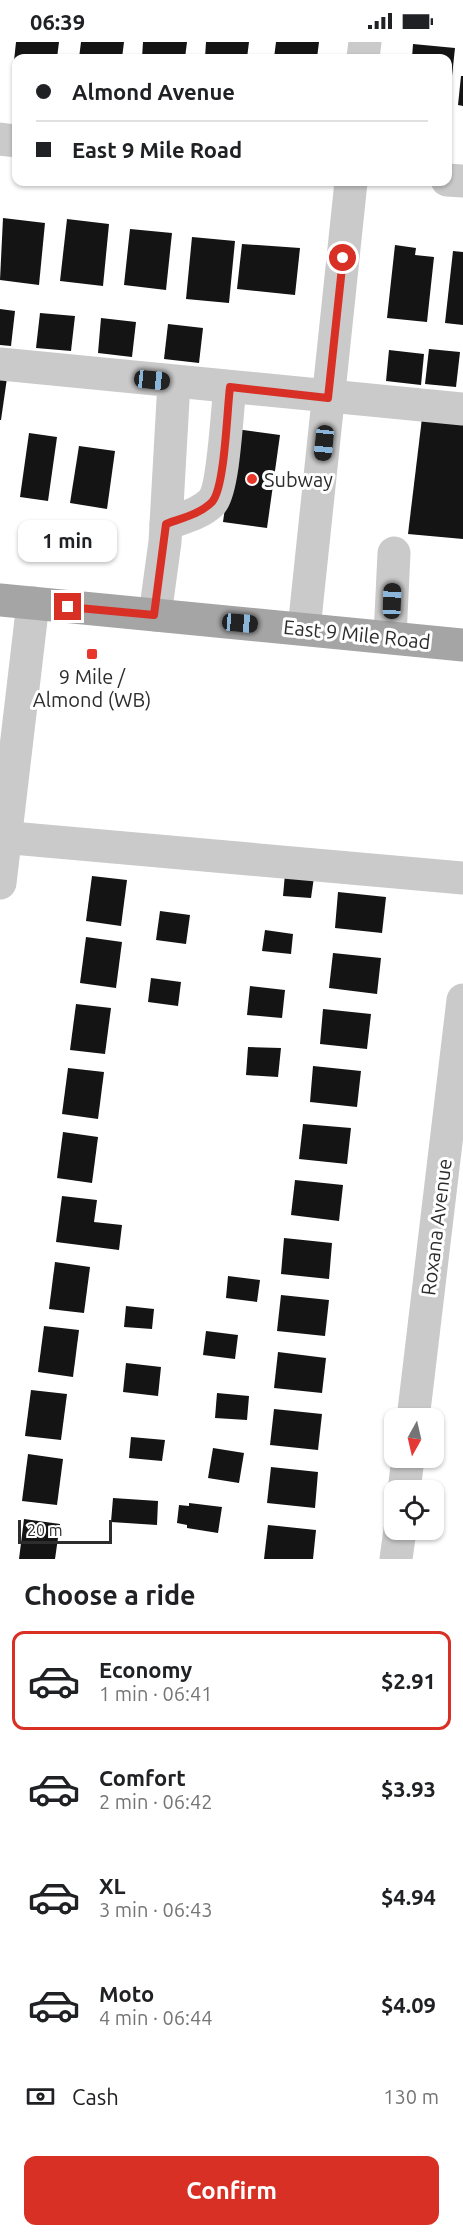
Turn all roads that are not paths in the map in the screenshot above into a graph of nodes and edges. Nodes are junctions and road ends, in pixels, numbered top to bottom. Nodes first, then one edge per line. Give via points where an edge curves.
1 (351, 186) edge
2 (0, 364) edge
3 (174, 382) junction
4 (230, 387) junction
5 (328, 398) junction
6 (463, 409) edge
7 (166, 524) junction
8 (394, 553) dead end
9 (0, 600) edge
10 (33, 603) junction
11 (154, 615) junction
12 (304, 629) junction
13 (390, 638) junction
14 (463, 645) edge
15 (3, 837) edge
16 (463, 878) edge
17 (0, 883) edge
18 (463, 1000) edge
19 (414, 1408) edge
20 (399, 1540) edge
21 (396, 1559) edge

1 - 5 street
2 - 3 street
3 - 4 street
3 - 7 street
4 - 5 street
4 - 7 street via 220,483 214,500 200,512
5 - 6 street via 408,410
5 - 12 street
7 - 11 street
8 - 13 street
9 - 10 main road, East 9 Mile Road
10 - 11 main road, East 9 Mile Road
10 - 15 street
11 - 12 main road, East 9 Mile Road
12 - 13 main road, East 9 Mile Road
13 - 14 main road, East 9 Mile Road
15 - 16 street
15 - 17 street
18 - 19 street, Roxana Avenue
20 - 21 street

